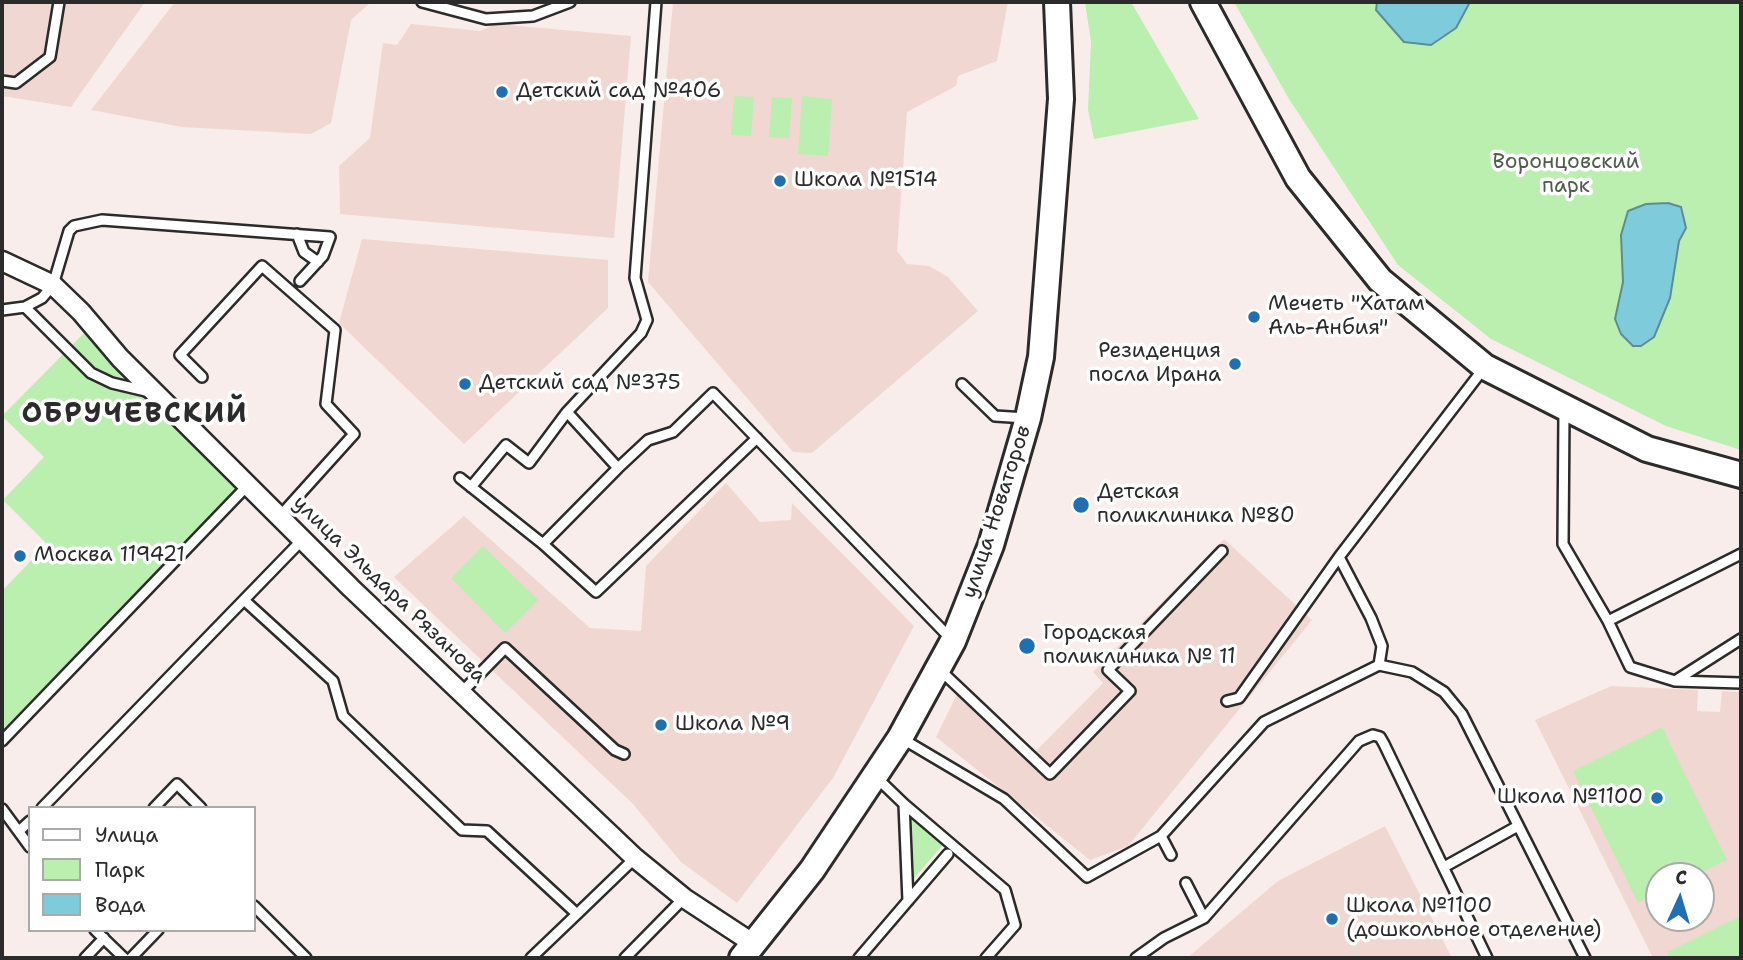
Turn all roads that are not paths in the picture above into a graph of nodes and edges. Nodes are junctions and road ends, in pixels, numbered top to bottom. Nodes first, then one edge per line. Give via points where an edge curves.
1 (59, 2) edge
2 (422, 2) edge
3 (570, 2) edge
4 (656, 2) edge
5 (1057, 2) edge
6 (1203, 2) edge
7 (2, 81) edge
8 (297, 234) junction
9 (2, 261) edge
10 (318, 262) junction
11 (300, 281) dead end
12 (52, 285) junction
13 (25, 307) junction
14 (2, 310) edge
15 (1485, 367) junction
16 (202, 377) dead end
17 (962, 384) dead end
18 (157, 394) junction
19 (1564, 408) junction
20 (567, 412) junction
21 (1028, 418) junction
22 (757, 438) junction
23 (618, 468) junction
24 (1741, 475) edge
25 (460, 478) dead end
26 (249, 484) junction
27 (471, 486) junction
28 (281, 515) junction
29 (303, 538) junction
30 (543, 544) junction
31 (1222, 551) dead end
32 (1741, 554) edge
33 (1339, 557) junction
34 (244, 600) junction
35 (1608, 621) junction
36 (1741, 639) edge
37 (953, 641) junction
38 (1379, 665) junction
39 (938, 668) junction
40 (1675, 681) junction
41 (1741, 683) edge
42 (461, 693) junction
43 (1227, 701) dead end
44 (900, 738) junction
45 (2, 741) edge
46 (624, 754) dead end
47 (876, 777) junction
48 (904, 804) junction
49 (44, 806) edge
50 (155, 806) edge
51 (199, 806) edge
52 (2, 809) edge
53 (28, 823) edge
54 (1518, 826) junction
55 (19, 831) junction
56 (1161, 836) junction
57 (28, 845) edge
58 (948, 854) dead end
59 (1171, 855) dead end
60 (634, 857) junction
61 (1444, 867) junction
62 (1186, 883) dead end
63 (684, 898) junction
64 (908, 901) junction
65 (256, 908) edge
66 (577, 914) junction
67 (1203, 918) junction
68 (97, 932) edge
69 (156, 932) edge
70 (104, 939) junction
71 (748, 951) edge
72 (85, 958) edge
73 (124, 958) edge
74 (131, 958) edge
75 (306, 958) edge
76 (531, 958) edge
77 (625, 958) edge
78 (859, 958) edge
79 (986, 958) edge
80 (1136, 958) edge
81 (1487, 958) edge
82 (1585, 958) edge

1 - 7 lane via 50,57 16,83
2 - 3 lane via 486,19 533,16
4 - 20 lane via 635,278 647,320
5 - 21 street, улица Новаторов via 1059,124 1041,357
6 - 15 street via 1298,178 1380,280
8 - 10 lane via 304,252
8 - 10 lane via 330,237
8 - 12 lane via 102,220 69,231
9 - 12 street, улица Эльдара Рязанова
10 - 11 lane
12 - 13 lane via 42,298
12 - 18 street, улица Эльдара Рязанова
13 - 14 lane
13 - 18 lane via 91,373
15 - 19 street
15 - 33 lane
16 - 28 lane via 180,355 262,266 335,330 326,404 354,434
17 - 21 lane via 995,415
18 - 26 street, улица Эльдара Рязанова
19 - 24 street via 1647,449
19 - 35 lane via 1563,544
20 - 23 lane
20 - 27 lane via 529,463 506,445
21 - 37 street, улица Новаторов via 991,545
22 - 23 lane via 713,393 673,432 648,440
22 - 30 lane via 596,592
22 - 37 lane
23 - 30 lane
25 - 27 lane
26 - 28 street, улица Эльдара Рязанова
26 - 45 lane
27 - 30 lane
28 - 29 street, улица Эльдара Рязанова
29 - 34 lane
29 - 42 street, улица Эльдара Рязанова
31 - 39 lane via 1108,670 1130,691 1050,774
32 - 35 lane
33 - 38 lane via 1382,646
33 - 43 lane via 1239,698
34 - 49 lane
34 - 66 lane via 333,681 343,716 462,830 487,831
35 - 40 lane via 1630,667
36 - 40 lane
37 - 39 street, улица Новаторов
38 - 54 lane via 1412,672 1444,692 1462,714
38 - 56 lane via 1264,722
39 - 44 street, улица Новаторов
40 - 41 lane
42 - 46 lane via 505,648
42 - 60 street, улица Эльдара Рязанова
44 - 47 street, улица Новаторов
44 - 56 lane via 1004,799 1087,877
47 - 48 lane
47 - 71 street, улица Новаторов via 812,870
48 - 64 lane
48 - 79 lane via 1005,890 1015,925
50 - 51 lane via 177,783
52 - 55 lane
53 - 55 lane
54 - 61 lane
54 - 82 lane
55 - 57 lane
56 - 59 lane
58 - 64 lane
60 - 63 street, улица Эльдара Рязанова
60 - 66 lane
61 - 67 lane via 1380,737 1366,736
61 - 81 lane
62 - 67 lane
63 - 71 street, улица Эльдара Рязанова
63 - 77 lane
64 - 78 lane
65 - 75 lane
66 - 76 lane
67 - 80 lane
68 - 70 lane
69 - 74 lane
70 - 72 lane
70 - 73 lane

